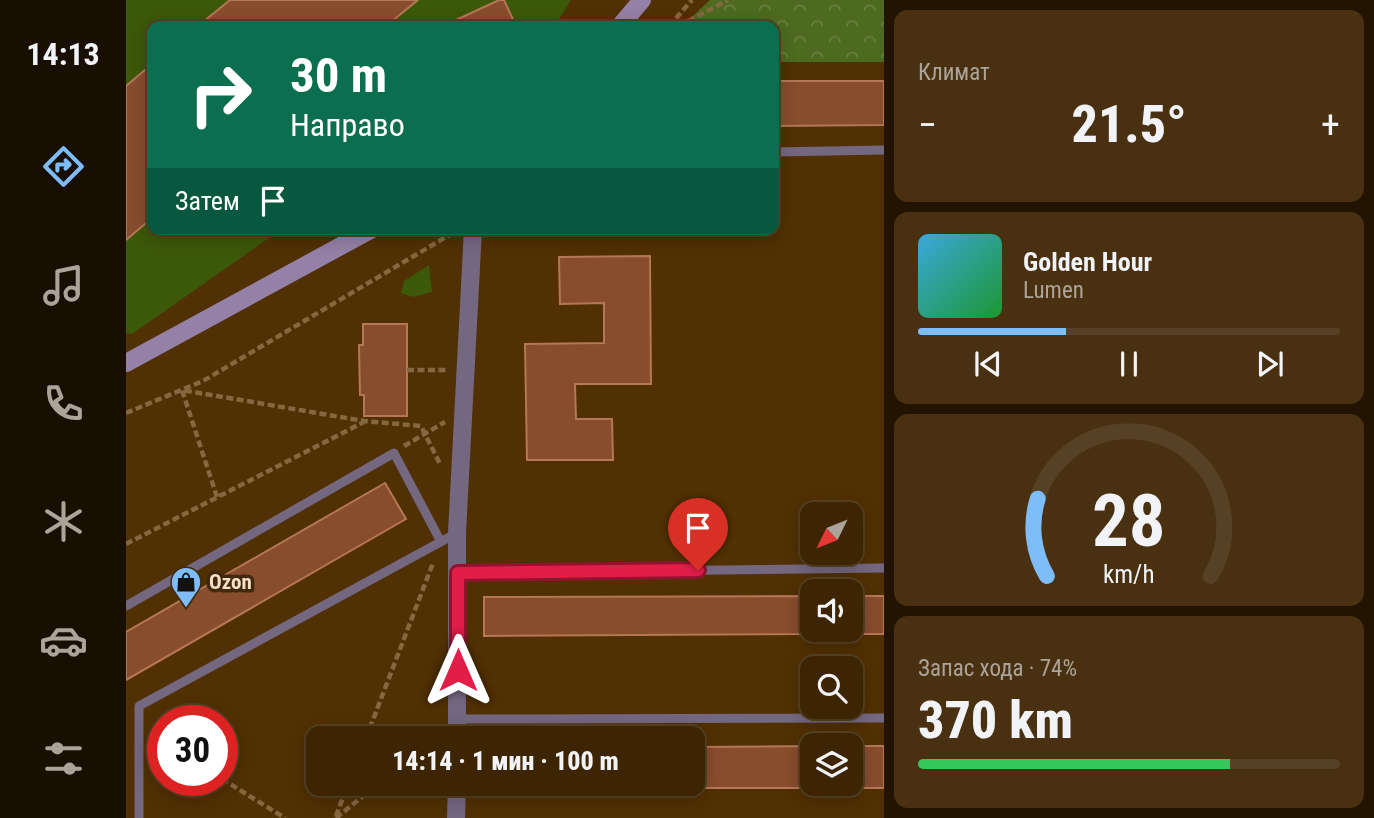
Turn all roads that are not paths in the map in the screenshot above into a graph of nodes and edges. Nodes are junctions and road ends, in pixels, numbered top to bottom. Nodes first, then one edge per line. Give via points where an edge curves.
1 (642, 0) edge
2 (624, 21) edge
3 (884, 150) edge
4 (779, 152) edge
5 (361, 235) edge
6 (473, 235) edge
7 (126, 363) edge
8 (457, 533) junction
9 (441, 542) junction
10 (884, 568) edge
11 (458, 573) junction
12 (126, 606) edge
13 (884, 718) edge
14 (458, 719) junction
15 (458, 726) edge
16 (457, 796) edge
17 (139, 818) edge
18 (456, 818) edge

1 - 2 main road
3 - 4 lane
5 - 7 main road
6 - 8 street
8 - 9 lane
8 - 11 street
9 - 12 lane via 394,453
9 - 17 lane via 139,706
10 - 11 lane
11 - 14 street
13 - 14 lane
14 - 15 street
16 - 18 street

